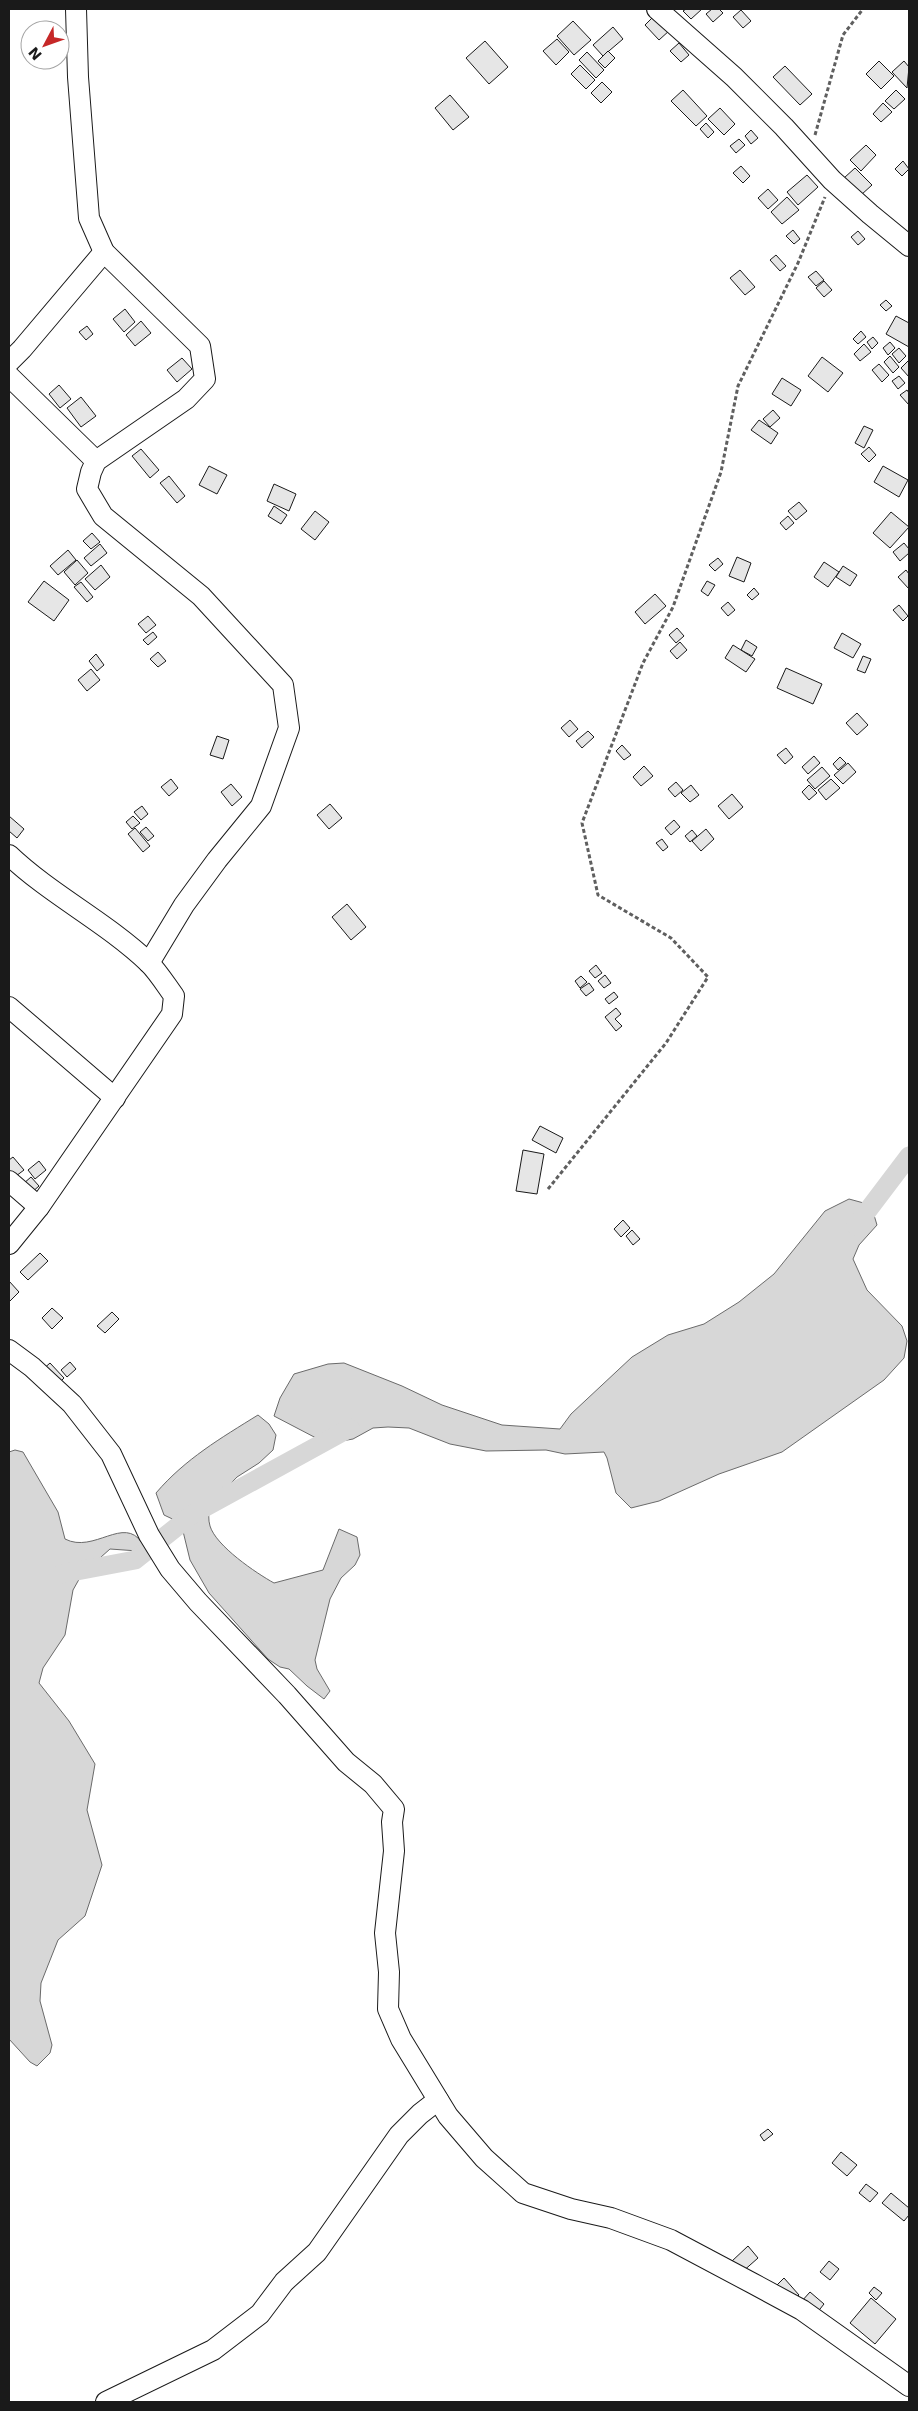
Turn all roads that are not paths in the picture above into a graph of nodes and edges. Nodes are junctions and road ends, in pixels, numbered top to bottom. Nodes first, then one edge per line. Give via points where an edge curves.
1 (76, 9) edge
2 (657, 9) edge
3 (909, 246) edge
4 (104, 252) junction
5 (13, 349) edge
6 (9, 376) edge
7 (96, 461) junction
8 (9, 855) edge
9 (150, 963) junction
10 (9, 1007) edge
11 (115, 1098) junction
12 (9, 1181) edge
13 (39, 1207) junction
14 (9, 1244) edge
15 (9, 1350) edge
16 (438, 2100) junction
17 (909, 2386) edge
18 (106, 2402) edge

1 - 4 street via 78,77 90,218
2 - 3 street via 734,77 832,180
4 - 5 street
4 - 7 street via 200,346 204,379 186,399
6 - 7 street
7 - 9 street via 87,489 103,516 201,596 283,684 289,728 262,806 184,906
8 - 9 street
9 - 11 street via 174,996 172,1014
10 - 11 street
11 - 13 street
12 - 13 street
13 - 14 street
15 - 16 street via 72,1404 111,1454 170,1569 346,1762 373,1784 394,1809 394,1851 385,1933 388,2009 401,2039
16 - 17 street via 484,2158 523,2193 611,2218 671,2240 802,2310
16 - 18 street via 399,2135 317,2252 284,2282 260,2314 213,2350

